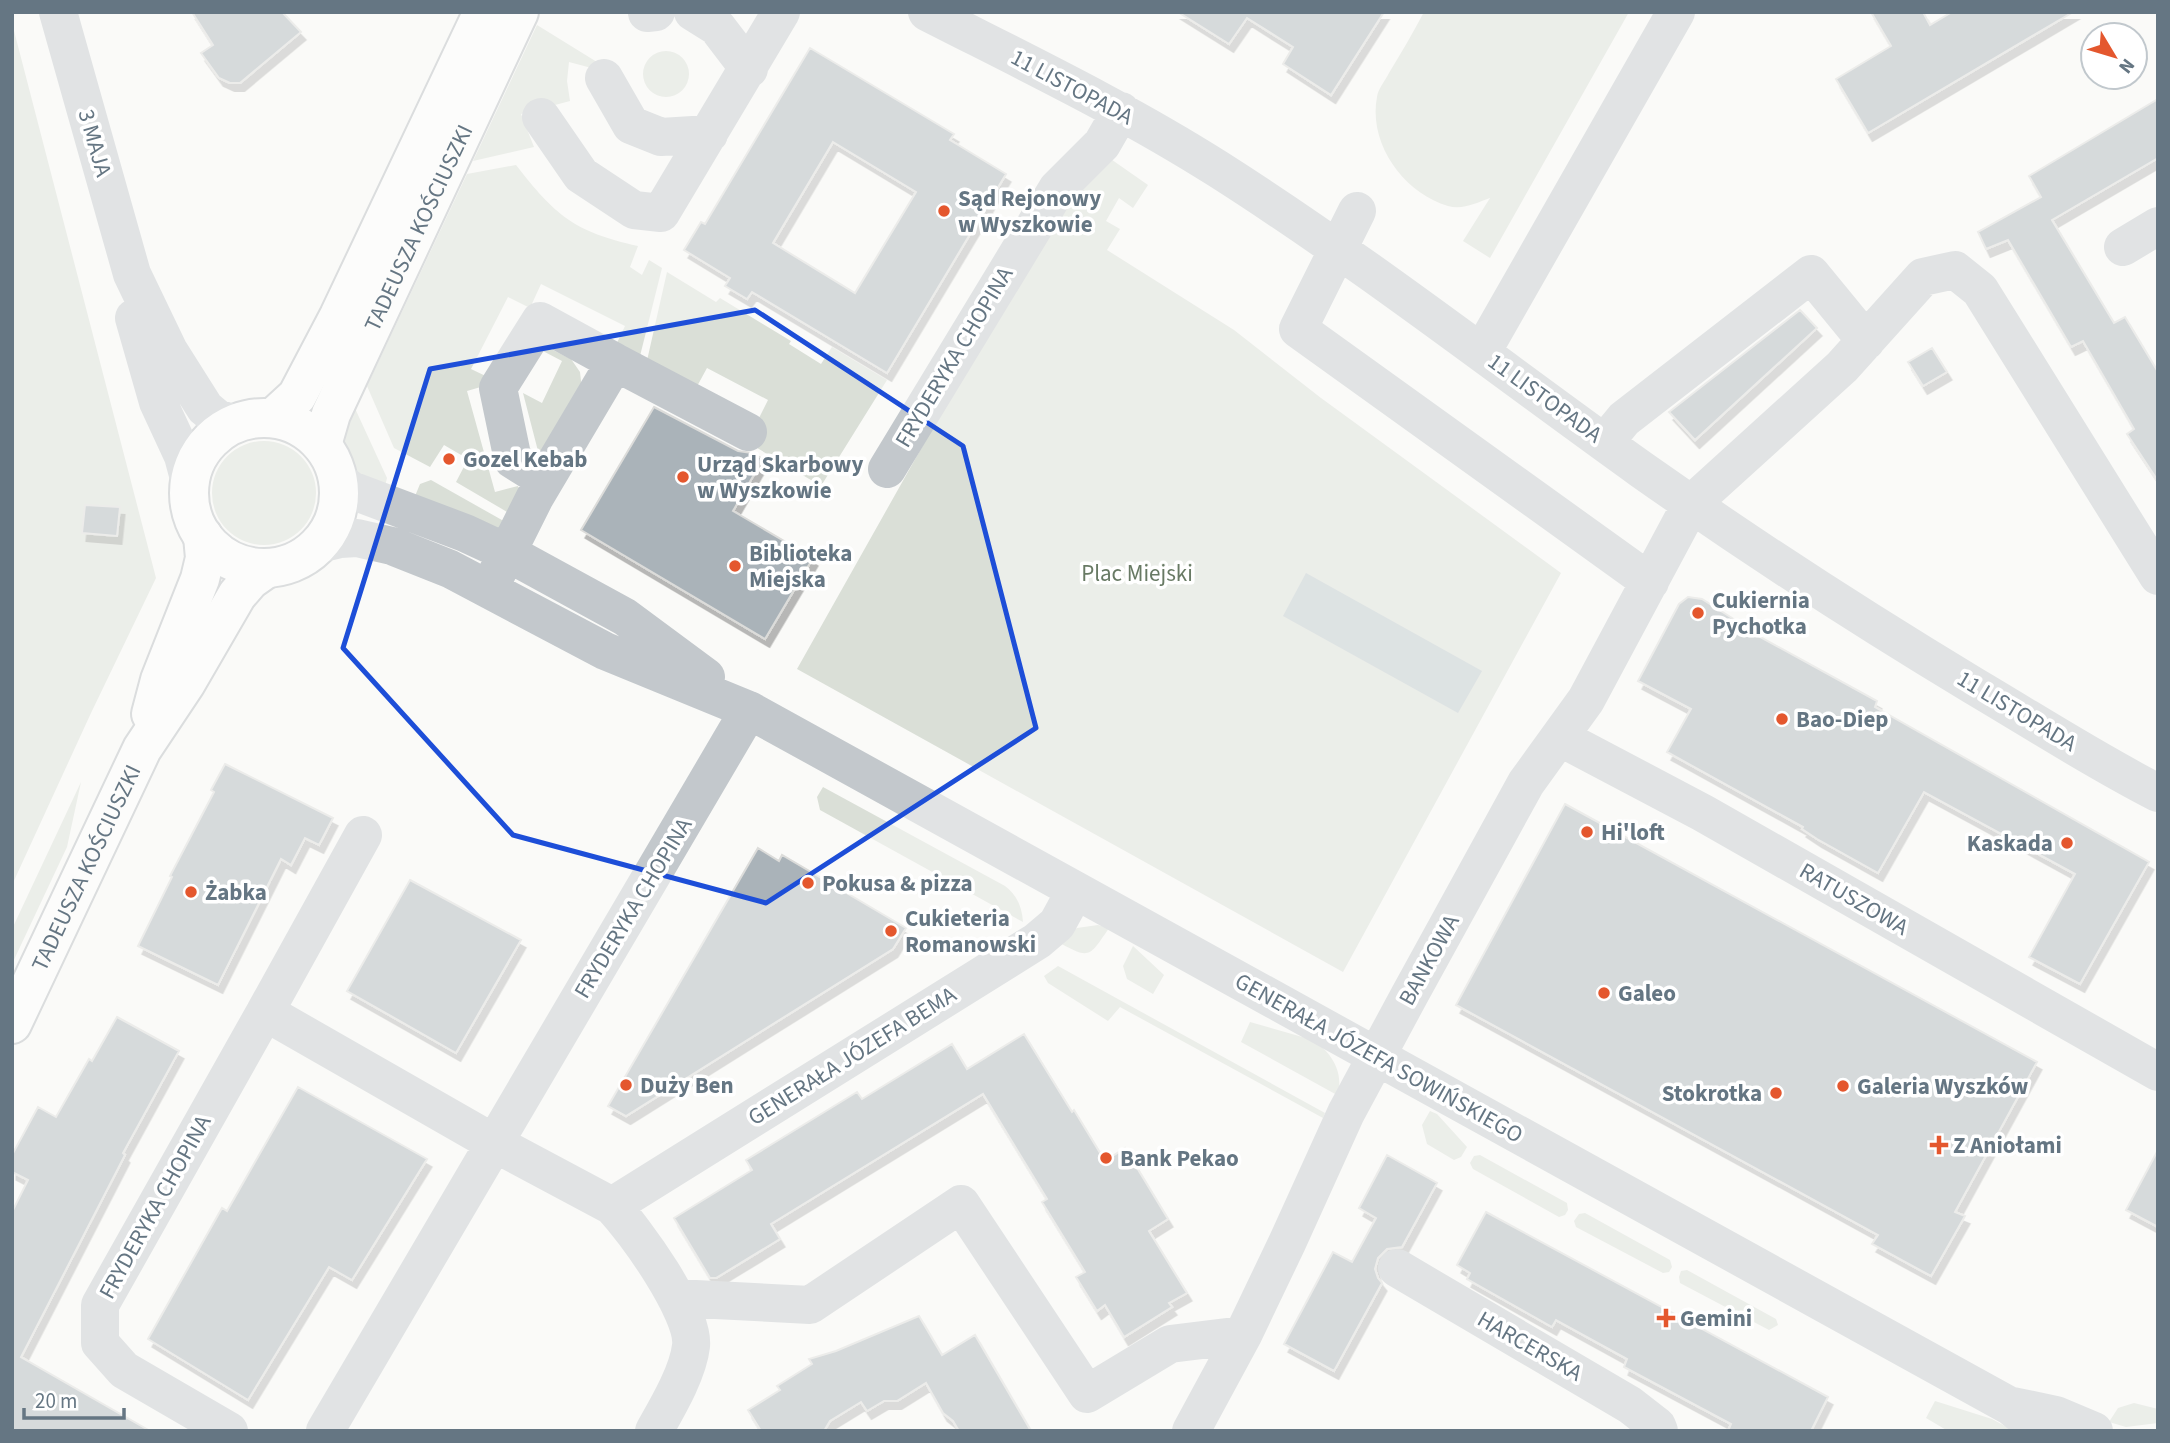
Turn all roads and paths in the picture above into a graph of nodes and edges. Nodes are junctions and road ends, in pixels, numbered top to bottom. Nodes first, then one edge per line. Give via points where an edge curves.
1 (58, 12) edge
2 (483, 12) edge
3 (519, 12) edge
4 (656, 12) edge
5 (693, 12) edge
6 (781, 12) edge
7 (927, 12) edge
8 (1676, 12) edge
9 (648, 13) edge
10 (749, 69) junction
11 (604, 78) dead end
12 (1121, 111) junction
13 (541, 117) dead end
14 (709, 134) junction
15 (1357, 211) dead end
16 (2158, 226) edge
17 (2123, 247) dead end
18 (1338, 248) junction
19 (132, 274) junction
20 (1866, 341) junction
21 (1482, 352) junction
22 (615, 362) junction
23 (273, 418) junction
24 (234, 424) junction
25 (748, 432) dead end
26 (1605, 442) junction
27 (322, 445) junction
28 (887, 469) dead end
29 (338, 480) junction
30 (545, 480) junction
31 (190, 482) junction
32 (1692, 504) junction
33 (203, 536) junction
34 (319, 544) junction
35 (506, 552) junction
36 (267, 568) junction
37 (2158, 576) edge
38 (1650, 582) junction
39 (489, 589) junction
40 (749, 710) junction
41 (1561, 738) junction
42 (142, 749) junction
43 (2158, 793) edge
44 (363, 835) dead end
45 (1075, 891) junction
46 (265, 1012) junction
47 (12, 1024) edge
48 (1378, 1057) junction
49 (2153, 1059) edge
50 (494, 1143) junction
51 (612, 1206) junction
52 (1397, 1268) dead end
53 (676, 1298) junction
54 (1242, 1335) junction
55 (2010, 1405) junction
56 (229, 1431) edge
57 (325, 1431) edge
58 (654, 1431) edge
59 (1191, 1431) edge
60 (1659, 1431) edge
61 (2041, 1431) edge
62 (2094, 1431) edge

1 - 19 street, 3 MAJA
2 - 23 main road, TADEUSZA KOŚCIUSZKI via 340,316 297,396
3 - 27 main road, TADEUSZA KOŚCIUSZKI via 341,392
4 - 9 street
5 - 10 street via 718,27
6 - 10 street
7 - 12 street, 11 LISTOPADA
8 - 21 street
10 - 14 street
11 - 14 street via 631,125 661,137
12 - 18 street, 11 LISTOPADA
12 - 28 street, FRYDERYKA CHOPINA via 1102,144 1057,188
13 - 14 street via 581,175 634,210 661,213
15 - 18 street
16 - 17 street
18 - 21 street, 11 LISTOPADA
18 - 38 street via 1298,330
19 - 24 street, 3 MAJA via 169,351 205,408
19 - 31 street, 3 MAJA via 134,318 149,374
20 - 26 street via 1811,274 1625,419
20 - 32 street, BANKOWA
20 - 37 street, BANKOWA via 1923,277 1955,270 1980,290
21 - 26 street, 11 LISTOPADA
22 - 25 street
22 - 30 street
22 - 30 street via 540,321 498,388 513,460
23 - 24 main road
23 - 27 main road via 308,432
24 - 31 main road via 204,447
26 - 32 street, 11 LISTOPADA
27 - 29 main road
29 - 34 main road via 339,503
29 - 35 street, GENERAŁA JÓZEFA SOWIŃSKIEGO via 351,491
30 - 35 street
31 - 33 main road via 189,501
32 - 38 street, BANKOWA
32 - 43 street, 11 LISTOPADA via 1937,663
33 - 36 main road via 230,560
33 - 42 main road, TADEUSZA KOŚCIUSZKI via 205,558 200,579 160,680
34 - 36 main road via 304,557
34 - 39 street, GENERAŁA JÓZEFA SOWIŃSKIEGO via 357,538 392,546
35 - 39 street
35 - 40 street, GENERAŁA JÓZEFA SOWIŃSKIEGO via 625,617
36 - 42 main road, TADEUSZA KOŚCIUSZKI via 237,595
38 - 41 street, BANKOWA
39 - 40 street, GENERAŁA JÓZEFA SOWIŃSKIEGO via 605,651
40 - 45 street, GENERAŁA JÓZEFA SOWIŃSKIEGO
40 - 50 street, FRYDERYKA CHOPINA
41 - 48 street, BANKOWA via 1526,783
41 - 49 street, RATUSZOWA
42 - 47 main road, TADEUSZA KOŚCIUSZKI
44 - 46 street, FRYDERYKA CHOPINA
45 - 48 street, GENERAŁA JÓZEFA SOWIŃSKIEGO
45 - 51 street, GENERAŁA JÓZEFA BEMA via 1057,924 1037,941
46 - 50 street
46 - 56 street, FRYDERYKA CHOPINA via 100,1305 100,1343 124,1370
48 - 54 street, BANKOWA via 1346,1113
48 - 55 street, GENERAŁA JÓZEFA SOWIŃSKIEGO
50 - 51 street
50 - 57 street, FRYDERYKA CHOPINA
51 - 53 street
52 - 60 street, HARCERSKA via 1630,1405
53 - 54 street via 810,1305 961,1204 1087,1394 1170,1344
53 - 58 street via 691,1345 675,1395
54 - 59 street, BANKOWA
55 - 61 street, GENERAŁA JÓZEFA SOWIŃSKIEGO
55 - 62 street, GENERAŁA JÓZEFA SOWIŃSKIEGO via 2056,1415

